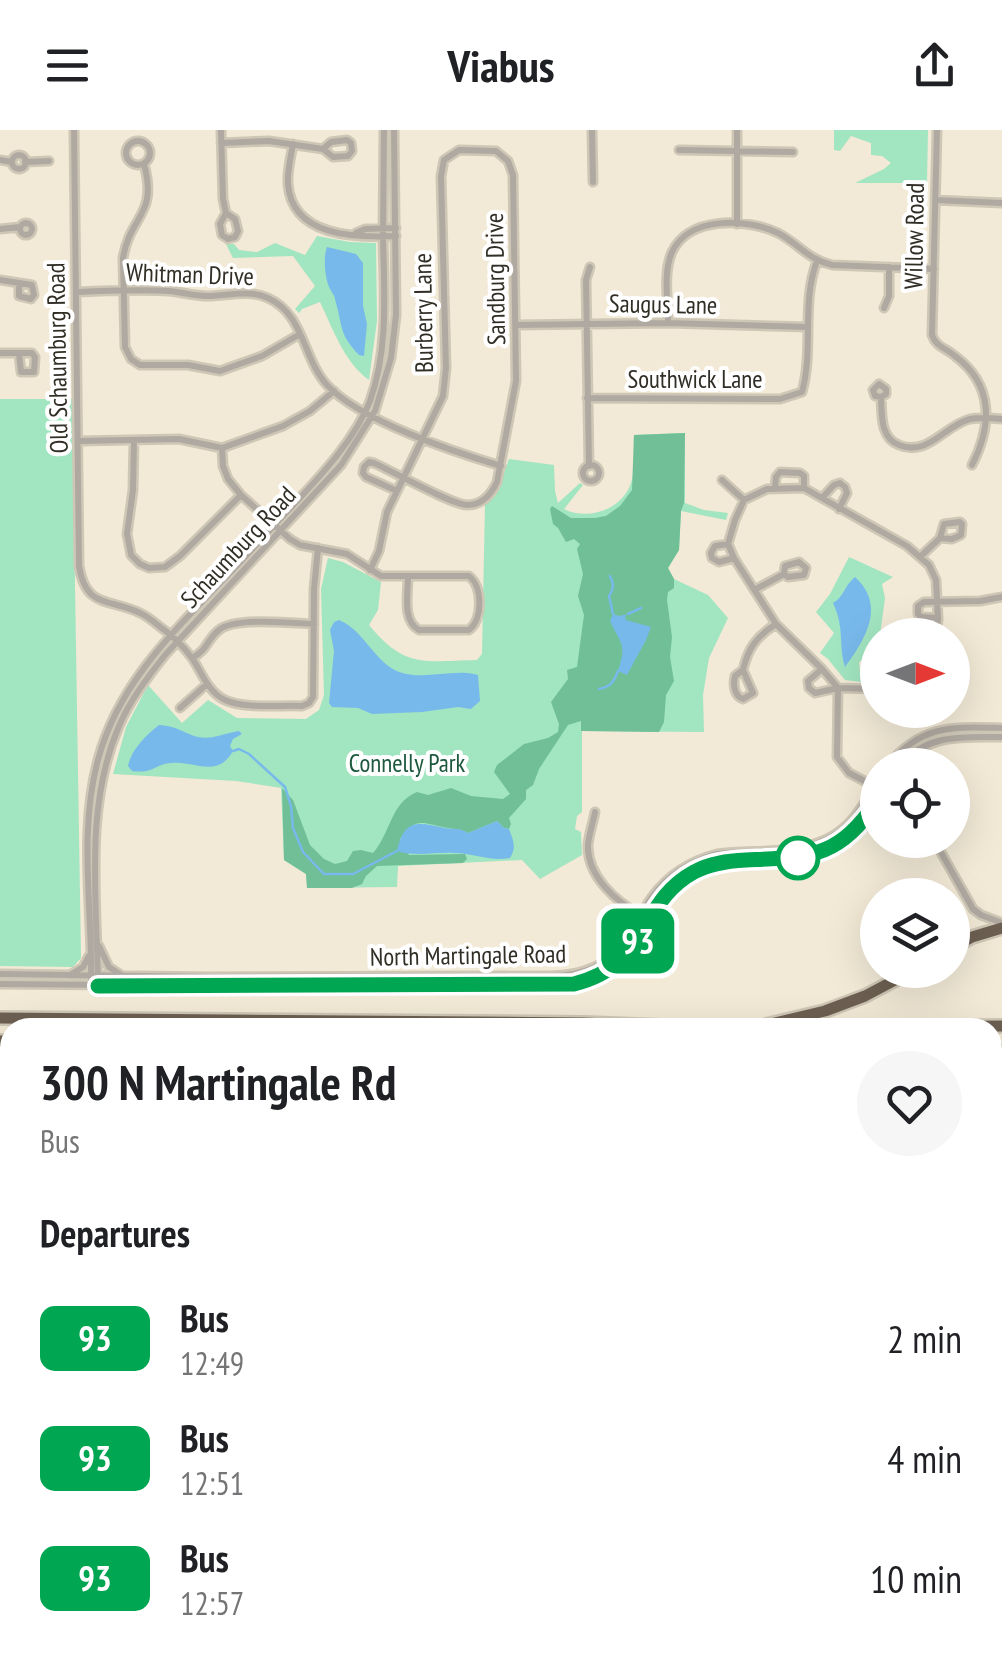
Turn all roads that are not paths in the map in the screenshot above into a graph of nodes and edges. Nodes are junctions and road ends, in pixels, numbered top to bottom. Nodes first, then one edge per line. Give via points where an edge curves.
1 (74, 130) edge
2 (221, 130) edge
3 (384, 130) edge
4 (394, 130) edge
5 (592, 130) edge
6 (738, 130) edge
7 (937, 130) edge
8 (221, 143) junction
9 (292, 144) junction
10 (324, 149) dead end
11 (679, 150) dead end
12 (737, 151) junction
13 (793, 152) dead end
14 (0, 160) edge
15 (444, 160) joint
16 (49, 162) dead end
17 (144, 164) dead end
18 (593, 182) dead end
19 (936, 200) junction
20 (1002, 203) edge
21 (226, 213) dead end
22 (737, 224) junction
23 (20, 227) dead end
24 (0, 229) edge
25 (383, 232) junction
26 (396, 232) junction
27 (816, 262) junction
28 (889, 267) junction
29 (590, 268) dead end
30 (934, 269) junction
31 (0, 280) edge
32 (19, 284) dead end
33 (124, 291) junction
34 (76, 292) junction
35 (884, 308) dead end
36 (586, 323) junction
37 (668, 323) junction
38 (516, 325) junction
39 (808, 326) junction
40 (300, 334) junction
41 (0, 354) edge
42 (19, 354) dead end
43 (334, 392) junction
44 (587, 398) junction
45 (881, 398) dead end
46 (368, 414) junction
47 (987, 418) junction
48 (1002, 419) edge
49 (422, 438) junction
50 (78, 440) junction
51 (134, 440) junction
52 (222, 448) junction
53 (972, 465) dead end
54 (500, 466) junction
55 (589, 466) dead end
56 (403, 477) junction
57 (722, 480) dead end
58 (775, 488) junction
59 (804, 488) junction
60 (396, 491) junction
61 (240, 495) junction
62 (822, 498) junction
63 (744, 500) junction
64 (839, 510) junction
65 (277, 528) junction
66 (940, 538) dead end
67 (728, 544) junction
68 (318, 548) junction
69 (921, 556) junction
70 (734, 558) junction
71 (370, 570) junction
72 (784, 574) dead end
73 (408, 577) junction
74 (756, 589) junction
75 (1002, 597) edge
76 (938, 602) junction
77 (938, 618) joint
78 (314, 624) junction
79 (776, 624) junction
80 (170, 635) junction
81 (178, 642) junction
82 (192, 658) junction
83 (822, 669) junction
84 (743, 670) dead end
85 (208, 684) junction
86 (838, 688) junction
87 (860, 689) edge
88 (180, 708) dead end
89 (1002, 728) edge
90 (1002, 738) edge
91 (906, 748) edge
92 (921, 748) edge
93 (860, 778) edge
94 (860, 808) edge
95 (595, 812) dead end
96 (860, 825) edge
97 (944, 858) edge
98 (641, 915) junction
99 (1002, 926) edge
100 (970, 938) edge
101 (97, 940) junction
102 (91, 950) junction
103 (0, 974) edge
104 (70, 975) junction
105 (94, 975) junction
106 (122, 976) junction
107 (0, 984) edge
108 (94, 986) junction
109 (880, 988) edge
110 (793, 1018) edge

1 - 34 street, Old Schaumburg Road
2 - 8 street
3 - 25 street, Schaumburg Road
4 - 26 street, Schaumburg Road
5 - 18 street
6 - 12 street
7 - 19 street, Willow Road
8 - 9 street
8 - 21 street
9 - 10 street
9 - 25 street via 288,184 302,216 334,233
11 - 12 street
12 - 13 street
12 - 22 street
14 - 16 street
15 - 38 street, Sandburg Drive via 459,150 496,151 508,161
15 - 49 street, Burberry Lane via 446,368 443,396
17 - 33 street via 148,201 125,246
19 - 20 street
19 - 30 street, Willow Road
22 - 27 street via 781,234
22 - 37 street via 695,228 671,253
23 - 24 street
25 - 26 street
25 - 46 street, Schaumburg Road via 382,346
26 - 46 street, Schaumburg Road via 393,342
27 - 28 street
27 - 39 street
28 - 30 street
28 - 35 street
29 - 36 street
30 - 47 street, Willow Road via 932,335 976,376
31 - 32 street
33 - 34 street, Whitman Drive
33 - 40 street, Whitman Drive via 251,293 284,308
33 - 40 street via 124,347 140,365 220,371
34 - 50 street, Old Schaumburg Road
36 - 37 street, Saugus Lane
36 - 38 street, Saugus Lane
36 - 44 street
37 - 39 street, Saugus Lane
38 - 54 street, Sandburg Drive via 516,381
39 - 44 street, Southwick Lane via 802,392 780,399
40 - 43 street, Whitman Drive
41 - 42 street
43 - 46 street, Whitman Drive
43 - 52 street via 283,426
44 - 55 street
45 - 47 street via 886,435 909,448 969,419
46 - 49 street, Whitman Drive
46 - 65 street, Schaumburg Road
47 - 48 street
47 - 53 street
49 - 54 street, Whitman Drive
49 - 56 street, Burberry Lane
50 - 51 street
50 - 80 street, Old Schaumburg Road via 82,585
51 - 52 street via 180,438
51 - 61 street via 126,534 140,564 165,567
52 - 61 street via 223,466
54 - 56 street via 492,492 470,505
56 - 60 street, Burberry Lane
56 - 60 street via 374,463 364,467 366,477
57 - 63 street
58 - 59 street
58 - 59 street via 780,472 800,473
58 - 63 street
59 - 62 street
60 - 71 street, Burberry Lane
61 - 65 street
62 - 64 street
62 - 64 street via 834,484 846,487
63 - 67 street
64 - 69 street
65 - 68 street via 300,545
65 - 80 street, Schaumburg Road
65 - 81 street, Schaumburg Road
66 - 69 street
67 - 70 street
67 - 70 street via 710,554 719,562
68 - 71 street via 347,554
68 - 78 street
69 - 76 street via 936,580
70 - 74 street
71 - 73 street
72 - 74 street
73 - 73 street via 469,576 478,585 474,627 412,627
74 - 79 street
75 - 76 street
76 - 77 street
76 - 77 street via 917,610 921,617
78 - 82 street via 228,626
78 - 85 street via 309,703 229,702
79 - 83 street
79 - 84 street via 752,644
80 - 81 street
80 - 102 street, Schaumburg Road via 128,690 98,756 86,831
81 - 82 street
81 - 101 street, Schaumburg Road via 126,711 103,772
82 - 85 street
83 - 86 street
83 - 86 street via 809,688
85 - 88 street
86 - 87 street
86 - 93 street via 837,757
89 - 91 street via 932,732
90 - 92 street via 943,738
94 - 98 street, North Martingale Road via 830,837 803,848 704,857 666,880
95 - 98 street via 590,860 611,894
96 - 108 street, North Martingale Road via 815,855 696,871 666,895 621,960 574,984
97 - 99 street via 973,909
98 - 106 street, North Martingale Road via 608,960 564,976
99 - 100 highway
101 - 105 street, Schaumburg Road
101 - 106 street via 109,968
102 - 104 street
102 - 105 street, Schaumburg Road
103 - 104 street, North Martingale Road
104 - 105 street, North Martingale Road
105 - 106 street, North Martingale Road
105 - 108 street, Schaumburg Road
107 - 108 street, North Martingale Road
109 - 110 highway

